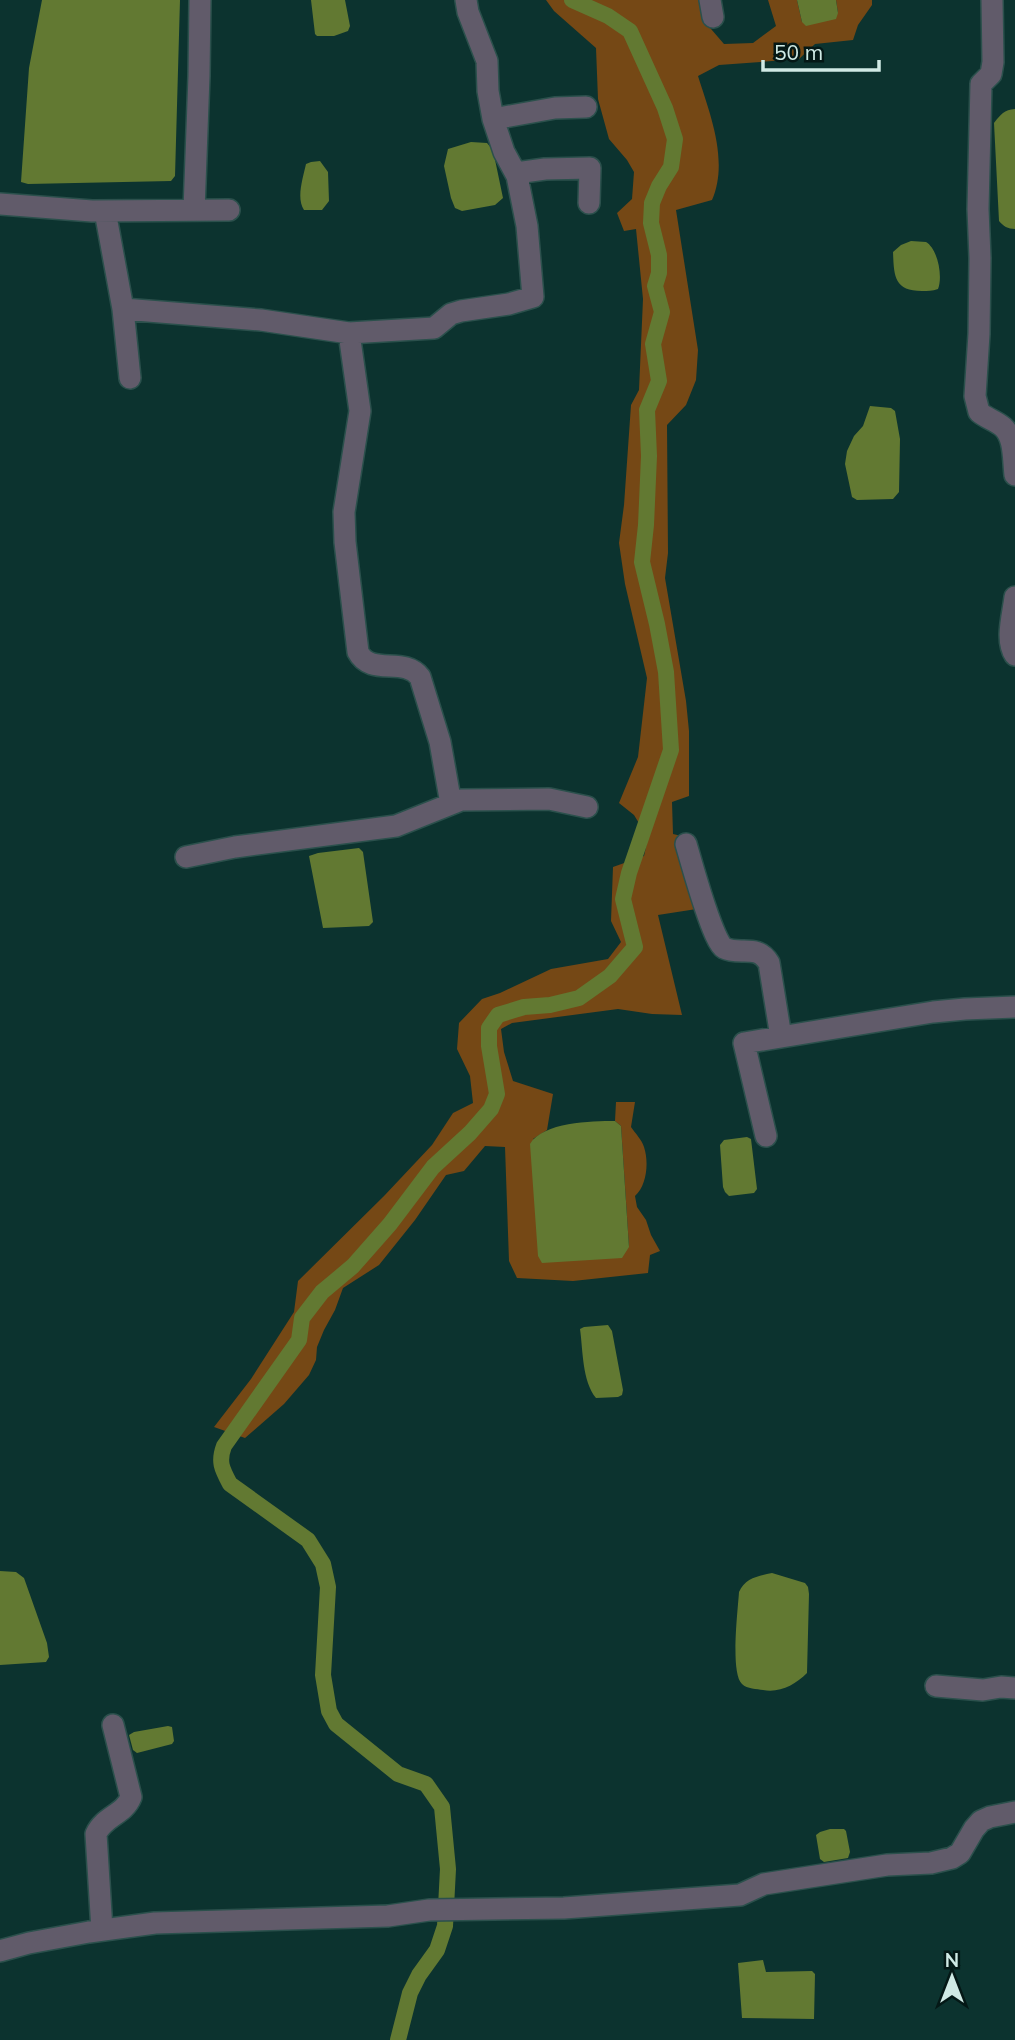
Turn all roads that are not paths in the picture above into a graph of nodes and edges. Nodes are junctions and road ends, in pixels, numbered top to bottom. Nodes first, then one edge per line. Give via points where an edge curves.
1 (200, 0) edge
2 (466, 0) edge
3 (992, 0) edge
4 (586, 107) dead end
5 (493, 118) junction
6 (516, 173) junction
7 (0, 204) edge
8 (589, 204) dead end
9 (194, 210) junction
10 (229, 210) dead end
11 (105, 211) junction
12 (122, 309) junction
13 (349, 333) junction
14 (130, 378) dead end
15 (1015, 475) edge
16 (1015, 597) edge
17 (1015, 655) edge
18 (451, 804) junction
19 (587, 807) dead end
20 (686, 844) dead end
21 (186, 857) dead end
22 (1015, 1007) edge
23 (781, 1037) junction
24 (766, 1136) dead end
25 (936, 1686) dead end
26 (1015, 1688) edge
27 (113, 1725) dead end
28 (1015, 1812) edge
29 (102, 1930) junction
30 (0, 1951) edge

1 - 9 street
2 - 5 street via 487,61
3 - 15 street via 993,62 991,74 981,84 975,396 979,412 1008,433
4 - 5 street
5 - 6 street
6 - 8 street via 590,169
6 - 13 street via 527,226 533,297 461,311 434,328
7 - 11 street
9 - 10 street
9 - 11 street
11 - 12 street
12 - 13 street via 261,320
12 - 14 street
13 - 18 street via 360,411 344,512 358,652 368,664 407,668 420,677 440,742
16 - 17 street via 1010,642
18 - 19 street via 529,798
18 - 21 street via 396,825
20 - 23 street via 719,943 727,949 758,952 769,963
22 - 23 street via 933,1012
23 - 24 street via 744,1043
25 - 26 street
27 - 29 street via 131,1797 96,1833
28 - 29 street via 981,1821 952,1858 764,1884 740,1895 717,1898 155,1923
29 - 30 street

